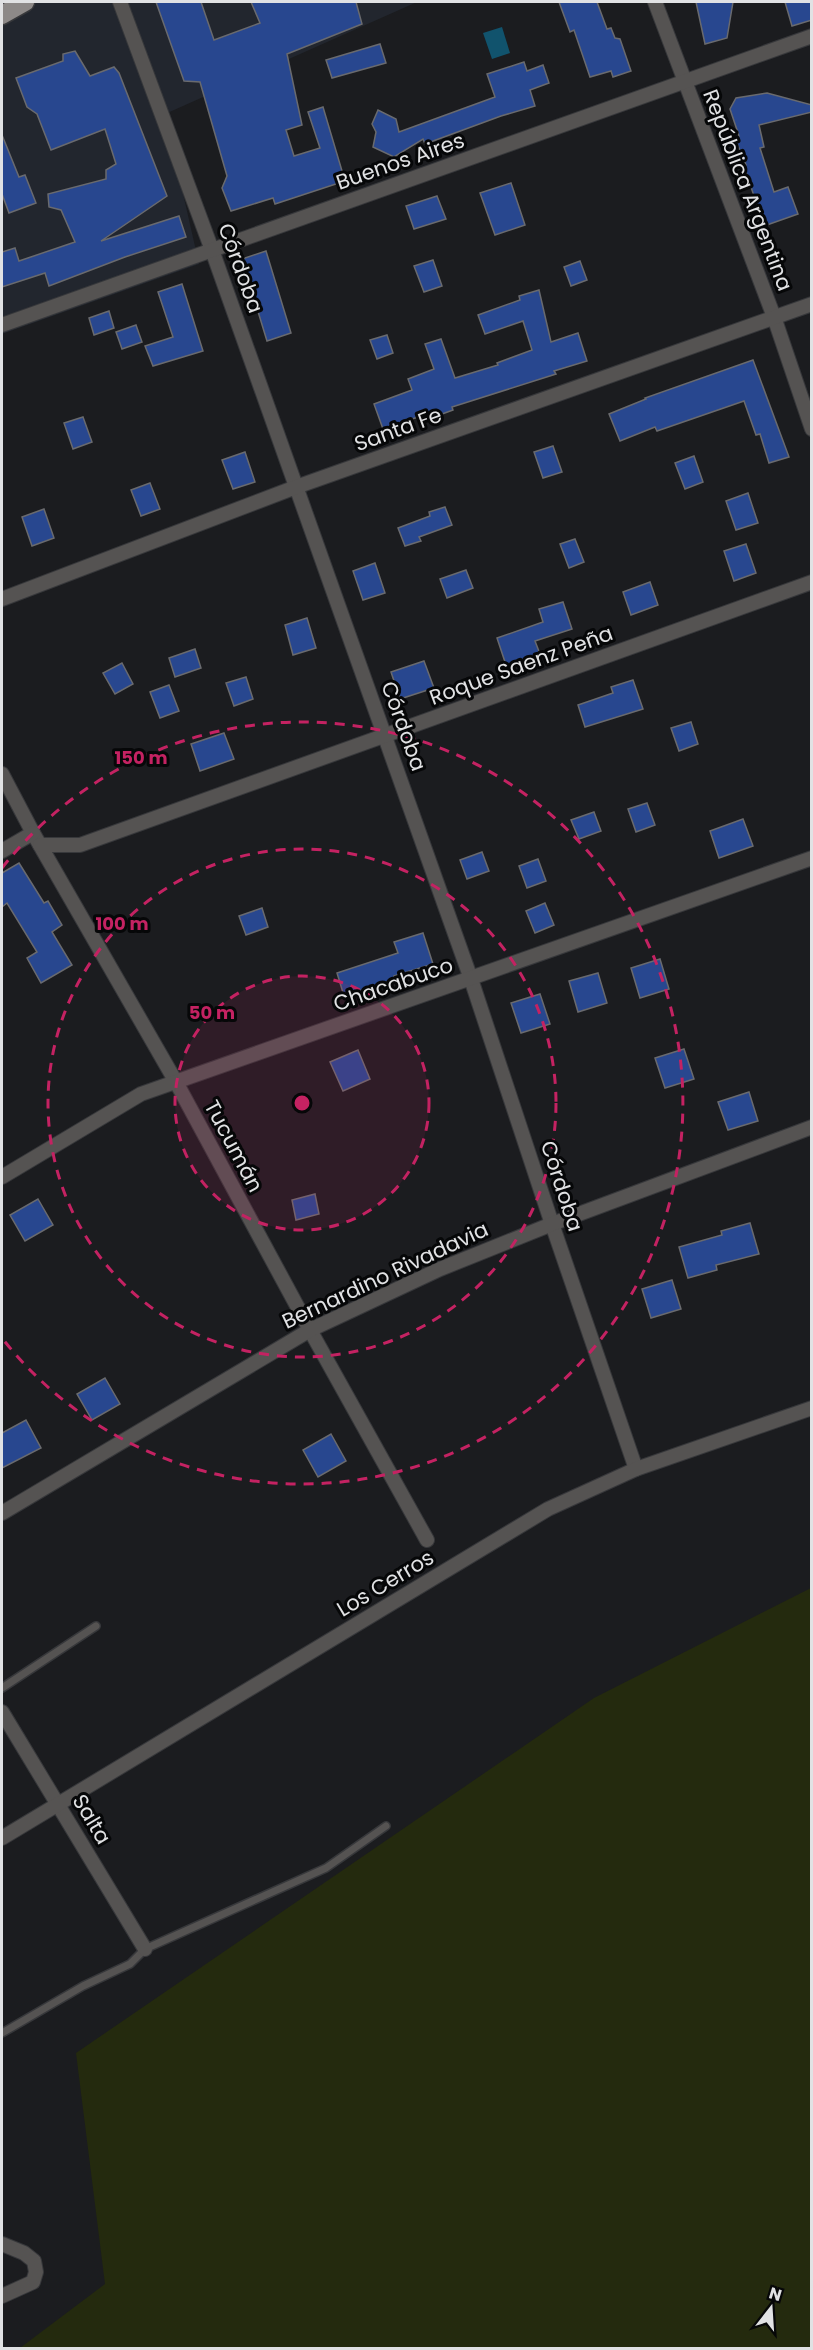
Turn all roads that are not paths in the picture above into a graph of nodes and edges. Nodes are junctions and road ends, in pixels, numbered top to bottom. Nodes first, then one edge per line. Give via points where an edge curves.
1 (25, 2) edge
2 (120, 2) edge
3 (655, 2) edge
4 (2, 15) edge
5 (812, 36) edge
6 (684, 83) junction
7 (212, 250) junction
8 (812, 304) edge
9 (774, 317) junction
10 (2, 325) edge
11 (812, 429) edge
12 (296, 488) junction
13 (812, 582) edge
14 (2, 599) edge
15 (386, 736) junction
16 (2, 774) edge
17 (36, 839) junction
18 (2, 851) edge
19 (812, 858) edge
20 (471, 979) junction
21 (176, 1082) junction
22 (812, 1127) edge
23 (2, 1178) edge
24 (552, 1224) junction
25 (310, 1330) junction
26 (812, 1408) edge
27 (636, 1469) junction
28 (2, 1513) edge
29 (427, 1540) dead end
30 (96, 1626) dead end
31 (2, 1688) edge
32 (2, 1712) edge
33 (58, 1803) junction
34 (386, 1826) dead end
35 (2, 1838) edge
36 (145, 1949) junction
37 (2, 2033) edge
38 (2, 2244) edge
39 (2, 2296) edge

1 - 4 main road
2 - 7 street, Córdoba
3 - 6 street, República Argentina
5 - 6 street, Buenos Aires
6 - 7 street, Buenos Aires
6 - 9 street, República Argentina
7 - 10 street, Buenos Aires
7 - 12 street, Córdoba
8 - 9 street, Santa Fe
9 - 11 street, República Argentina
9 - 12 street, Santa Fe
12 - 14 street, Santa Fe
12 - 15 street, Córdoba
13 - 15 street, Roque Saenz Peña
15 - 17 street, Roque Saenz Peña via 80,845
15 - 20 street, Córdoba
16 - 17 street, Tucumán
17 - 18 street
17 - 21 street, Tucumán
19 - 20 street, Chacabuco
20 - 21 street, Chacabuco
20 - 24 street, Córdoba
21 - 23 street, Chacabuco via 141,1095
21 - 25 street, Tucumán
22 - 24 street, Bernardino Rivadavia
24 - 25 street, Bernardino Rivadavia via 440,1269
24 - 27 street, Córdoba
25 - 28 street, Bernardino Rivadavia
25 - 29 street, Tucumán
26 - 27 street, Los Cerros
27 - 33 street, Los Cerros via 548,1509
30 - 31 lane
32 - 33 street, Salta
33 - 35 street, Los Cerros
33 - 36 street, Salta
34 - 36 lane via 326,1868
36 - 37 lane via 130,1964 82,1986
38 - 39 street via 34,2261 36,2272 33,2282

